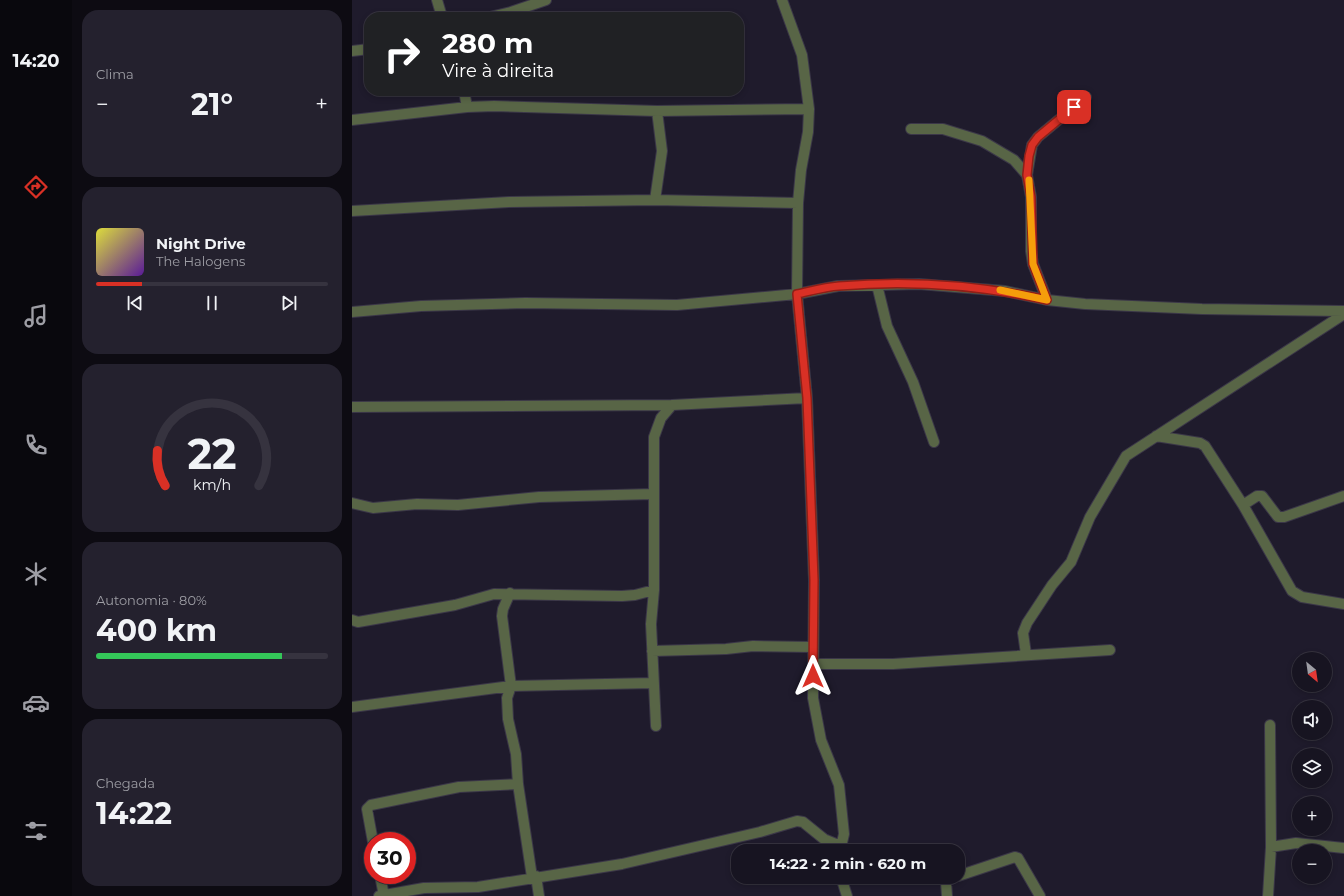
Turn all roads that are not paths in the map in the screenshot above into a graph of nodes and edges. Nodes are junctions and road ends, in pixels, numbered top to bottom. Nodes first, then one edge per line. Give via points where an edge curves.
1 (437, 0) edge
2 (546, 0) edge
3 (782, 0) edge
4 (441, 12) edge
5 (511, 12) edge
6 (364, 50) edge
7 (352, 51) edge
8 (465, 96) edge
9 (1086, 97) dead end
10 (468, 107) junction
11 (809, 109) junction
12 (657, 111) junction
13 (352, 120) edge
14 (911, 129) dead end
15 (1027, 175) junction
16 (655, 200) junction
17 (798, 204) junction
18 (352, 211) edge
19 (877, 285) junction
20 (797, 294) junction
21 (1047, 300) junction
22 (1344, 311) edge
23 (352, 312) edge
24 (1344, 314) edge
25 (807, 398) junction
26 (672, 405) junction
27 (352, 408) edge
28 (1156, 436) junction
29 (934, 442) dead end
30 (653, 494) junction
31 (1344, 496) edge
32 (352, 504) edge
33 (1243, 505) junction
34 (654, 590) junction
35 (510, 593) junction
36 (1344, 604) edge
37 (352, 620) edge
38 (813, 647) junction
39 (1110, 650) dead end
40 (652, 651) junction
41 (1026, 654) junction
42 (813, 664) junction
43 (653, 683) junction
44 (511, 686) junction
45 (352, 707) edge
46 (1270, 725) dead end
47 (656, 726) dead end
48 (518, 784) junction
49 (371, 832) edge
50 (833, 844) edge
51 (841, 844) edge
52 (1271, 847) junction
53 (1344, 848) edge
54 (965, 874) edge
55 (534, 877) junction
56 (381, 884) edge
57 (843, 884) edge
58 (946, 884) edge
59 (383, 895) edge
60 (539, 896) edge
61 (847, 896) edge
62 (947, 896) edge
63 (1040, 896) edge
64 (1268, 896) edge

1 - 4 street
2 - 5 street
3 - 11 street via 802,55
6 - 7 street
8 - 10 street
9 - 15 street via 1038,137 1031,151
10 - 12 street
10 - 13 street
11 - 12 street
11 - 17 street
12 - 16 street via 662,151
14 - 15 street via 943,129 982,141 1014,160
15 - 21 street via 1031,197 1033,264
16 - 17 street
16 - 18 street via 509,202
17 - 20 street
19 - 20 street via 838,286
19 - 21 street via 919,284 997,290
19 - 29 street via 886,326 913,382
20 - 23 street via 677,305 525,303 421,306
20 - 25 street
21 - 22 street via 1202,309
24 - 28 street
25 - 26 street
25 - 38 street via 814,580
26 - 27 street
26 - 30 street via 661,418 654,437
28 - 33 street via 1205,446
28 - 41 street via 1126,456 1120,464 1090,517 1071,562 1027,623 1023,633
30 - 32 street via 539,497 458,505 417,504 372,508
30 - 34 street
31 - 33 street via 1284,518 1278,516 1262,496 1257,496
33 - 36 street via 1292,591 1302,597
34 - 35 street via 622,596
34 - 40 street via 651,611
35 - 37 street via 494,594 455,605 358,622
35 - 44 street via 502,609 502,616
38 - 40 street via 753,646
38 - 42 street
39 - 41 street
40 - 43 street
41 - 42 street via 893,664
42 - 51 street via 813,698 820,740 835,773 841,800 844,834
43 - 44 street
43 - 47 street
44 - 45 street
44 - 48 street via 507,698 508,719 516,754
46 - 52 street
48 - 49 street via 459,787 372,805 367,810
48 - 55 street
50 - 55 street via 803,822 797,821 622,864
52 - 53 street via 1296,843
52 - 64 street
54 - 63 street via 1015,857
55 - 59 street via 478,887 424,888
55 - 60 street
56 - 59 street
57 - 61 street
58 - 62 street

